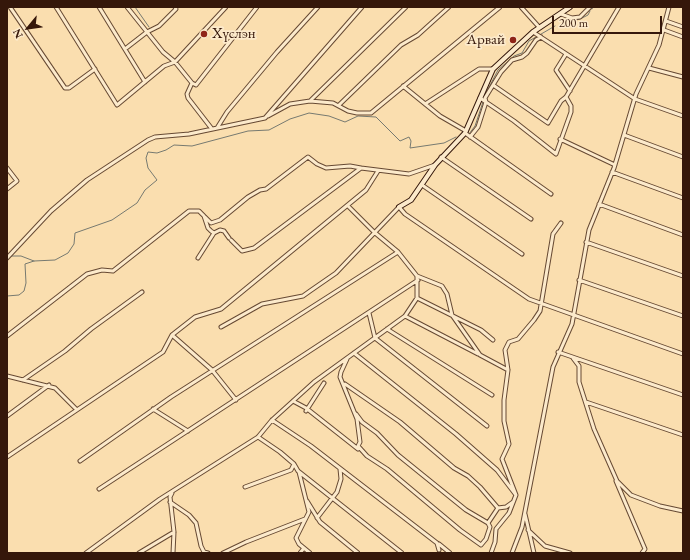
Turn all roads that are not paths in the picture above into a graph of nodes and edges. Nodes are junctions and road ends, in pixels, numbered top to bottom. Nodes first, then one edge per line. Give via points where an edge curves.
1 (10, 7) edge
2 (56, 7) edge
3 (99, 7) edge
4 (127, 7) edge
5 (226, 7) edge
6 (257, 7) edge
7 (318, 7) edge
8 (362, 7) edge
9 (406, 7) edge
10 (449, 7) edge
11 (500, 7) edge
12 (521, 7) edge
13 (562, 7) edge
14 (570, 7) edge
15 (590, 7) edge
16 (619, 7) edge
17 (669, 7) edge
18 (176, 8) edge
19 (562, 13) junction
20 (666, 21) junction
21 (539, 27) junction
22 (683, 27) edge
23 (664, 30) junction
24 (147, 32) junction
25 (533, 32) junction
26 (541, 37) junction
27 (683, 37) edge
28 (125, 49) junction
29 (566, 54) junction
30 (175, 62) junction
31 (585, 67) junction
32 (649, 68) junction
33 (95, 69) junction
34 (493, 69) junction
35 (683, 77) edge
36 (145, 82) junction
37 (192, 83) junction
38 (493, 85) junction
39 (403, 86) junction
40 (570, 91) junction
41 (566, 97) junction
42 (480, 98) junction
43 (635, 99) junction
44 (310, 101) junction
45 (486, 102) junction
46 (425, 104) junction
47 (339, 105) junction
48 (683, 116) edge
49 (265, 118) junction
50 (217, 128) junction
51 (212, 129) junction
52 (466, 132) junction
53 (624, 135) junction
54 (470, 136) junction
55 (560, 139) junction
56 (441, 157) junction
57 (683, 157) edge
58 (435, 165) junction
59 (615, 165) junction
60 (7, 168) edge
61 (361, 168) junction
62 (378, 171) junction
63 (612, 172) junction
64 (422, 186) junction
65 (7, 189) edge
66 (551, 194) dead end
67 (683, 198) edge
68 (599, 204) junction
69 (348, 206) junction
70 (399, 207) junction
71 (204, 216) junction
72 (531, 219) dead end
73 (561, 223) dead end
74 (374, 232) junction
75 (214, 233) junction
76 (683, 235) edge
77 (586, 242) junction
78 (398, 252) junction
79 (9, 253) edge
80 (522, 254) dead end
81 (7, 258) edge
82 (198, 258) dead end
83 (417, 276) junction
84 (683, 276) edge
85 (418, 280) junction
86 (579, 280) junction
87 (142, 292) dead end
88 (417, 298) junction
89 (541, 305) junction
90 (369, 313) junction
91 (452, 315) junction
92 (405, 316) junction
93 (573, 316) junction
94 (683, 316) edge
95 (221, 327) dead end
96 (387, 329) junction
97 (172, 335) junction
98 (7, 336) edge
99 (375, 338) junction
100 (494, 340) dead end
101 (558, 352) junction
102 (354, 353) junction
103 (683, 354) edge
104 (480, 355) junction
105 (348, 358) junction
106 (573, 358) junction
107 (212, 370) junction
108 (508, 370) junction
109 (7, 376) edge
110 (23, 380) junction
111 (324, 383) dead end
112 (344, 383) junction
113 (49, 385) junction
114 (492, 395) dead end
115 (683, 395) edge
116 (236, 400) junction
117 (293, 401) junction
118 (586, 402) junction
119 (76, 409) junction
120 (153, 409) junction
121 (354, 409) junction
122 (307, 410) junction
123 (7, 416) edge
124 (272, 420) junction
125 (487, 426) dead end
126 (188, 431) junction
127 (683, 435) edge
128 (258, 437) junction
129 (363, 452) junction
130 (7, 457) edge
131 (80, 461) dead end
132 (294, 464) junction
133 (340, 470) junction
134 (298, 471) junction
135 (611, 471) junction
136 (245, 487) dead end
137 (99, 489) dead end
138 (172, 493) junction
139 (516, 494) junction
140 (306, 498) junction
141 (334, 498) junction
142 (515, 500) junction
143 (170, 502) junction
144 (498, 508) junction
145 (683, 511) edge
146 (525, 512) junction
147 (316, 516) junction
148 (306, 518) junction
149 (488, 523) junction
150 (528, 530) junction
151 (174, 532) junction
152 (437, 543) junction
153 (304, 548) junction
154 (439, 550) dead end
155 (86, 553) edge
156 (139, 553) edge
157 (173, 553) edge
158 (208, 553) edge
159 (223, 553) edge
160 (300, 553) edge
161 (310, 553) edge
162 (358, 553) edge
163 (402, 553) edge
164 (450, 553) edge
165 (491, 553) edge
166 (512, 553) edge
167 (534, 553) edge
168 (570, 553) edge
169 (642, 553) edge

1 - 33 street via 64,88 69,88
2 - 33 street
3 - 28 street
4 - 24 street
5 - 30 street
6 - 37 street via 196,84
7 - 50 street via 277,52
8 - 49 street
9 - 44 street
10 - 47 street via 418,35 401,45
11 - 39 street
12 - 21 street
13 - 19 street
14 - 19 street
15 - 19 street via 580,17 572,18
16 - 31 street
17 - 20 street
18 - 24 street via 159,26
19 - 21 street
20 - 22 street
20 - 23 street
21 - 25 street
23 - 27 street
23 - 32 street
24 - 28 street
24 - 30 street
25 - 26 street
25 - 34 street
26 - 29 street
26 - 38 street via 522,58 512,60
28 - 36 street
29 - 31 street
29 - 40 street via 556,70
30 - 36 street via 164,66
30 - 37 street
31 - 40 street
31 - 43 street
32 - 35 street
32 - 43 street
33 - 36 street via 117,105
34 - 42 street
34 - 46 street via 479,69
37 - 51 street via 188,98
38 - 41 street via 548,122
38 - 45 street via 485,98
39 - 46 street
39 - 47 street via 371,113 348,111
40 - 41 street
41 - 55 street via 571,112
42 - 45 street
42 - 52 street
43 - 48 street
43 - 53 street
44 - 47 street via 325,101
44 - 49 street via 290,104
45 - 54 street via 478,127
45 - 55 street via 556,154
46 - 52 street
49 - 50 street
50 - 51 street
51 - 79 street via 148,140 87,180
52 - 54 street
52 - 56 street
53 - 57 street
53 - 59 street
54 - 66 street
55 - 59 street
56 - 58 street
56 - 72 street
58 - 62 street via 409,174
58 - 64 street
59 - 63 street
60 - 65 street via 17,181
61 - 62 street
61 - 71 street via 326,168 308,157 266,189 248,197 220,220 211,223
61 - 75 street via 254,248 242,251 224,231
62 - 69 street via 366,190
63 - 67 street
63 - 68 street
64 - 70 street via 411,200
64 - 80 street
68 - 76 street
68 - 77 street
69 - 74 street
69 - 97 street via 221,309 195,317
70 - 74 street
70 - 89 street via 405,214
71 - 75 street via 208,228
71 - 98 street via 199,211 189,211 113,271 102,270 87,274
73 - 89 street via 553,234
74 - 78 street
74 - 95 street via 336,273 303,296 262,304
75 - 82 street
77 - 84 street
77 - 86 street
78 - 83 street
78 - 107 street
79 - 81 street
83 - 85 street
83 - 91 street via 436,282 446,290
85 - 88 street
85 - 90 street
86 - 93 street
86 - 94 street
87 - 110 street
88 - 91 street
88 - 92 street
89 - 93 street
89 - 108 street via 534,320 518,339 507,345 505,350
90 - 99 street
90 - 116 street
91 - 100 street
91 - 104 street
92 - 96 street
92 - 104 street
93 - 101 street via 572,324
93 - 103 street
96 - 99 street
96 - 114 street
97 - 107 street
97 - 119 street via 163,352
99 - 102 street
99 - 125 street
101 - 106 street
101 - 146 street
102 - 105 street
102 - 139 street via 456,434 497,470
104 - 108 street
105 - 112 street via 340,377
105 - 117 street via 314,382
106 - 115 street
106 - 118 street via 579,366 579,382
107 - 116 street
107 - 120 street
108 - 139 street via 504,421 509,444 502,459
109 - 110 street
110 - 113 street
111 - 122 street
112 - 121 street
112 - 144 street via 400,422 454,468 468,476
113 - 119 street
113 - 123 street
116 - 126 street
117 - 122 street
117 - 124 street
118 - 127 street
118 - 135 street
119 - 130 street
120 - 126 street
120 - 131 street
121 - 129 street via 359,430 358,446
121 - 149 street via 362,422 377,433 398,455 466,510
122 - 129 street
124 - 128 street
124 - 133 street via 311,446
126 - 137 street
128 - 132 street
128 - 138 street
129 - 149 street via 481,545 484,544 490,527
132 - 134 street
132 - 136 street via 291,470
133 - 141 street via 341,479
133 - 152 street
134 - 140 street
134 - 141 street
135 - 145 street via 631,495
135 - 169 street via 645,548
138 - 143 street
138 - 155 street
139 - 142 street
140 - 147 street
140 - 148 street via 309,512
141 - 147 street
141 - 163 street
142 - 144 street via 506,507
142 - 165 street via 504,520 496,528
143 - 151 street
143 - 158 street via 196,524 201,546 204,552
144 - 149 street
146 - 150 street
146 - 166 street
147 - 148 street
147 - 162 street
148 - 153 street via 296,538
148 - 159 street
150 - 167 street
150 - 168 street via 545,546
151 - 156 street
151 - 157 street
152 - 154 street
152 - 164 street
153 - 160 street
153 - 161 street

